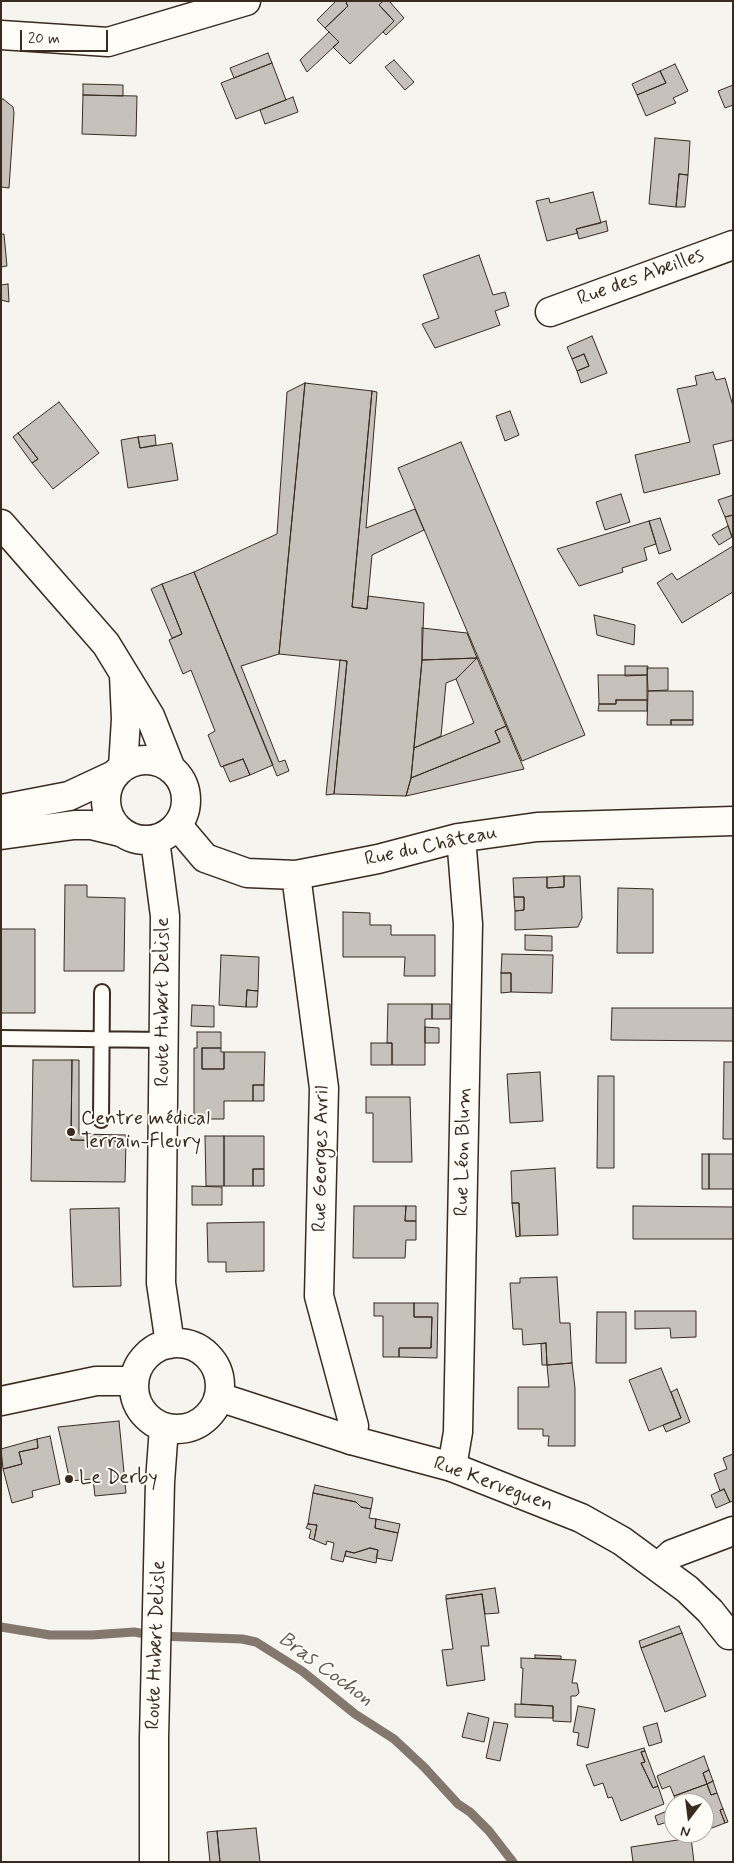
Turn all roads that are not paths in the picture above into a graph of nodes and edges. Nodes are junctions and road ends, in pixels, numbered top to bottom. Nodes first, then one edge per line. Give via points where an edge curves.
1 (246, 1) edge
2 (1, 35) edge
3 (733, 245) edge
4 (550, 312) dead end
5 (1, 524) edge
6 (124, 674) junction
7 (171, 769) junction
8 (118, 771) junction
9 (1, 809) edge
10 (733, 821) edge
11 (178, 826) junction
12 (120, 832) junction
13 (1, 836) edge
14 (458, 838) junction
15 (155, 840) junction
16 (296, 875) junction
17 (102, 992) dead end
18 (1, 1038) edge
19 (101, 1039) junction
20 (164, 1040) junction
21 (101, 1120) dead end
22 (170, 1344) junction
23 (134, 1382) junction
24 (219, 1397) junction
25 (1, 1401) edge
26 (164, 1427) junction
27 (351, 1440) junction
28 (452, 1467) junction
29 (733, 1531) edge
30 (658, 1567) junction
31 (732, 1638) edge
32 (154, 1862) edge

1 - 2 street via 108,42
3 - 4 street, Rue des Abeilles
5 - 6 street via 106,644
6 - 7 street via 150,716
6 - 8 street via 126,719
7 - 8 street via 160,762 148,760 134,761
7 - 11 street via 180,778 187,802
8 - 9 street via 69,796
8 - 12 street via 105,798 106,811
10 - 14 street, Rue du Château via 537,827
11 - 15 street
11 - 16 street, Rue du Château via 205,858 247,873
12 - 13 street via 74,825
12 - 15 street via 131,838
14 - 16 street, Rue du Château via 378,859
14 - 28 street, Rue Léon Blum via 462,849 468,924 458,1432
15 - 20 street, Route Hubert Delisle via 166,916
16 - 27 street, Rue Georges Avril via 324,1088 320,1296 354,1426
17 - 19 lane
18 - 19 lane
19 - 20 lane
19 - 21 lane
20 - 22 street, Route Hubert Delisle via 161,1282
22 - 23 street via 157,1348 146,1357
22 - 24 street via 198,1348 209,1357 217,1369
23 - 25 street via 96,1381
23 - 26 street via 140,1410 151,1421
24 - 26 street via 204,1420 192,1427 178,1430
24 - 27 street, Rue Kerveguen
26 - 32 street, Route Hubert Delisle via 154,1738
27 - 28 street, Rue Kerveguen
28 - 30 street, Rue Kerveguen via 581,1518 622,1540
29 - 30 street via 672,1554
30 - 31 street, Rue Kerveguen via 710,1611

